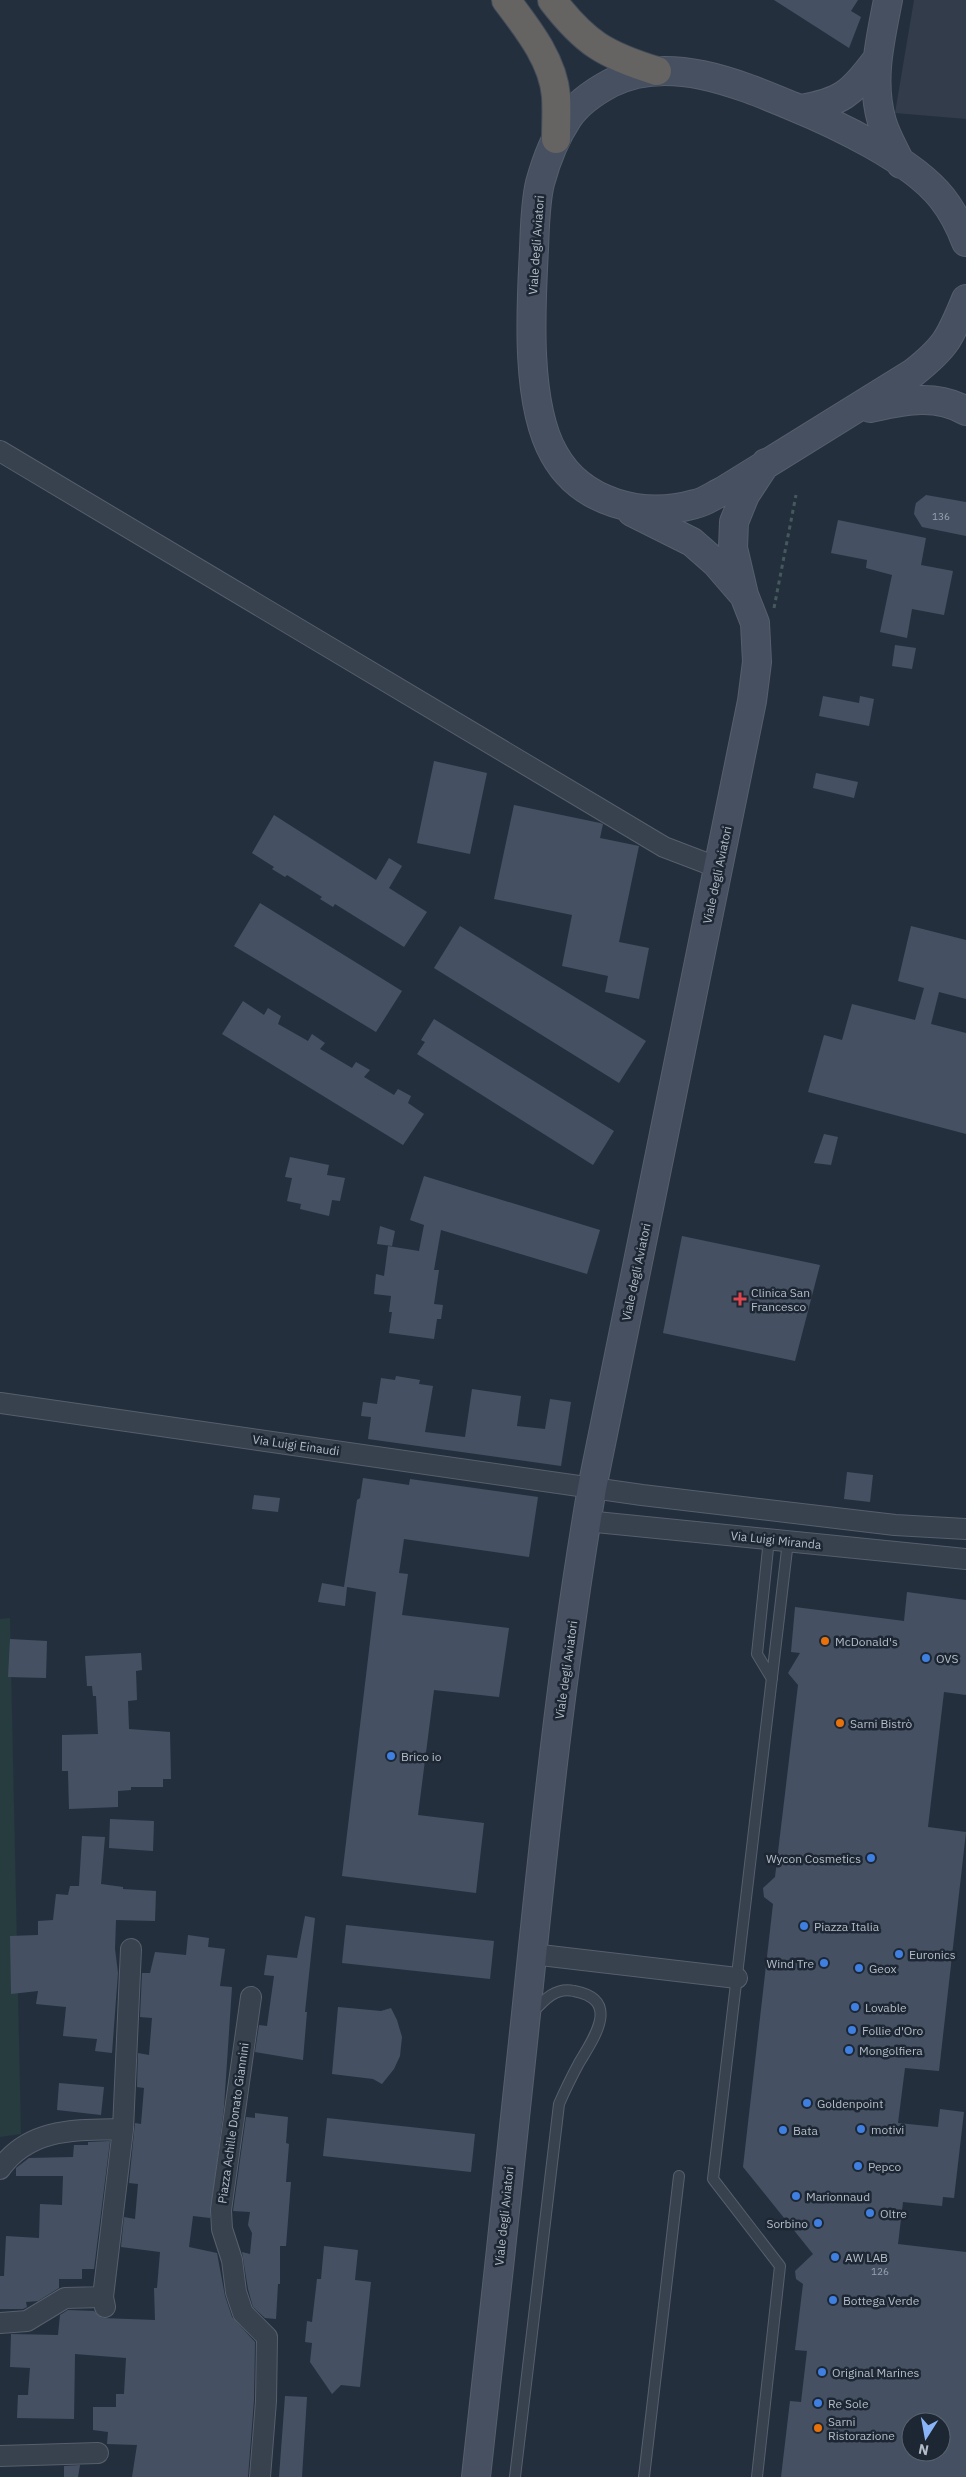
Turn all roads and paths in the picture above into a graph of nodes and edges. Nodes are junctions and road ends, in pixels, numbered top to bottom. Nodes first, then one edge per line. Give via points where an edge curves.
1 (506, 0) edge
2 (552, 0) edge
3 (888, 0) edge
4 (876, 62) junction
5 (657, 71) junction
6 (801, 109) junction
7 (556, 139) junction
8 (901, 164) junction
9 (966, 242) edge
10 (966, 299) edge
11 (966, 411) edge
12 (851, 412) junction
13 (0, 452) edge
14 (766, 463) junction
15 (618, 505) junction
16 (744, 595) junction
17 (719, 868) junction
18 (0, 1403) edge
19 (592, 1488) junction
20 (791, 1513) junction
21 (586, 1521) junction
22 (966, 1530) edge
23 (779, 1540) junction
24 (966, 1559) edge
25 (772, 1679) junction
26 (131, 1949) dead end
27 (532, 1954) junction
28 (737, 1978) junction
29 (251, 1997) dead end
30 (526, 2020) junction
31 (123, 2129) junction
32 (0, 2169) edge
33 (679, 2176) dead end
34 (0, 2323) edge
35 (98, 2453) dead end
36 (0, 2456) edge
37 (260, 2477) edge
38 (476, 2477) edge
39 (515, 2477) edge
40 (644, 2477) edge
41 (757, 2477) edge

1 - 7 highway via 548,64 556,94
2 - 5 highway via 572,26 596,47
3 - 4 main road, Viale degli Aviatori
4 - 6 main road, Viale degli Aviatori via 856,88 827,105
4 - 8 main road, Viale degli Aviatori via 882,123
5 - 6 main road, Viale degli Aviatori via 684,72 738,85
5 - 7 main road, Viale degli Aviatori via 612,82 588,98 569,116
6 - 8 main road, Viale degli Aviatori via 855,135
7 - 15 main road, Viale degli Aviatori via 540,183 535,225 531,292 537,402 544,434 554,455 570,476 593,494
8 - 9 main road, Viale degli Aviatori via 941,196 958,220
10 - 12 main road, Viale degli Aviatori via 953,332 937,354
11 - 12 main road via 954,404 929,399
12 - 14 main road, Viale degli Aviatori
13 - 17 street via 664,847
14 - 15 main road, Viale degli Aviatori via 697,504 642,510
14 - 16 main road, Viale degli Aviatori via 745,495 734,522 732,548
15 - 16 main road, Viale degli Aviatori via 692,542
16 - 17 main road, Viale degli Aviatori via 755,623 757,662
17 - 19 main road, Viale degli Aviatori
18 - 19 street, Via Luigi Einaudi
19 - 20 street
19 - 21 main road, Viale degli Aviatori
20 - 22 street
20 - 23 street
21 - 23 street, Via Luigi Miranda
21 - 27 main road, Viale degli Aviatori via 562,1691
23 - 24 street, Via Luigi Miranda
23 - 25 lane
23 - 25 lane via 757,1654
25 - 28 lane
26 - 31 street
27 - 28 street
27 - 30 main road, Viale degli Aviatori
28 - 41 lane via 713,2179 780,2266
29 - 37 street, Piazza Achille Donato Giannini via 220,2210 243,2313 267,2337
30 - 38 main road, Viale degli Aviatori
30 - 39 lane via 552,1993 567,1989 593,1999 601,2018 598,2031 559,2104
31 - 32 street via 64,2131 35,2140
31 - 34 street via 104,2302 65,2298 27,2321
33 - 40 lane
35 - 36 street

